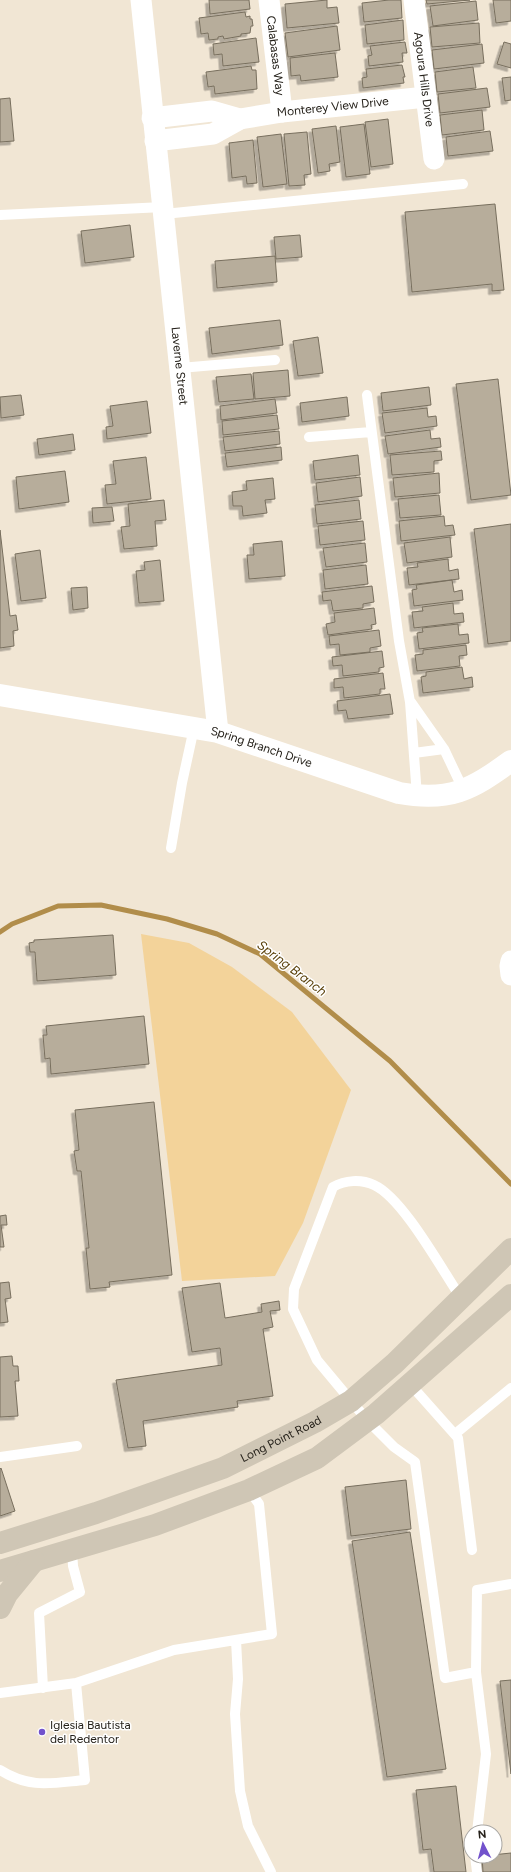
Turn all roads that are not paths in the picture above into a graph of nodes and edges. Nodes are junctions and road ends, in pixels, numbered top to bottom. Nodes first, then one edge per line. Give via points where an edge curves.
1 (141, 0) edge
2 (269, 0) edge
3 (414, 0) edge
4 (426, 97) junction
5 (282, 112) junction
6 (152, 118) junction
7 (240, 119) junction
8 (155, 141) junction
9 (434, 159) dead end
10 (463, 184) dead end
11 (164, 210) junction
12 (0, 215) edge
13 (275, 360) dead end
14 (180, 368) junction
15 (366, 395) dead end
16 (371, 432) junction
17 (309, 437) dead end
18 (0, 695) edge
19 (410, 702) junction
20 (194, 728) junction
21 (218, 732) junction
22 (444, 749) junction
23 (414, 753) junction
24 (511, 760) edge
25 (464, 789) junction
26 (417, 796) junction
27 (171, 848) dead end
28 (511, 961) edge
29 (511, 975) edge
30 (511, 1249) edge
31 (511, 1295) edge
32 (461, 1298) junction
33 (410, 1384) junction
34 (511, 1388) edge
35 (351, 1401) junction
36 (367, 1420) junction
37 (455, 1434) junction
38 (77, 1446) dead end
39 (0, 1457) edge
40 (248, 1490) junction
41 (0, 1543) edge
42 (72, 1550) junction
43 (472, 1550) dead end
44 (34, 1561) junction
45 (0, 1571) edge
46 (511, 1584) edge
47 (0, 1608) edge
48 (236, 1640) junction
49 (476, 1672) junction
50 (76, 1683) junction
51 (43, 1688) junction
52 (0, 1693) edge
53 (0, 1770) edge
54 (477, 1824) edge
55 (271, 1872) edge

1 - 6 street, Laverne Street
2 - 5 street, Calabasas Way
3 - 4 street, Agoura Hills Drive
4 - 5 street, Monterey View Drive
4 - 9 street, Agoura Hills Drive
5 - 7 street, Monterey View Drive
6 - 7 street, Monterey View Drive via 212,111
6 - 8 street, Laverne Street
7 - 8 street, Monterey View Drive via 214,134
8 - 11 street, Laverne Street
10 - 11 lane
11 - 12 lane
11 - 14 street, Laverne Street
13 - 14 lane
14 - 21 street, Laverne Street
15 - 16 lane
16 - 17 lane
16 - 19 lane via 399,641
18 - 20 street, Spring Branch Drive
19 - 22 lane
19 - 23 lane
20 - 21 street, Spring Branch Drive
20 - 27 lane
21 - 26 street, Spring Branch Drive via 400,793
22 - 23 lane
22 - 25 lane
23 - 26 lane
24 - 25 street, Spring Branch Drive via 475,786
25 - 26 street, Spring Branch Drive via 441,797
28 - 29 street
30 - 32 main road, Long Point Road
31 - 33 main road
32 - 35 main road, Long Point Road via 395,1363
32 - 35 lane via 405,1213 389,1196 374,1185 355,1181 341,1182 333,1187 294,1289 293,1309 317,1360
33 - 36 main road
33 - 37 lane
34 - 37 lane
35 - 36 lane
35 - 41 main road, Long Point Road via 223,1468 96,1513
36 - 40 main road via 317,1458
36 - 49 lane via 394,1448 415,1462 445,1678
37 - 43 lane via 458,1438
38 - 39 lane
40 - 42 main road via 155,1525
40 - 48 lane via 259,1504 272,1634
42 - 44 main road
42 - 51 lane via 73,1566 80,1592 39,1614
44 - 45 main road
44 - 47 main road via 7,1594
46 - 49 lane via 477,1590
48 - 50 lane via 174,1650
48 - 55 lane via 238,1679 235,1714 240,1791 248,1826
49 - 54 lane via 486,1754
50 - 51 lane
50 - 53 lane via 85,1780 35,1784 9,1776
51 - 52 lane

